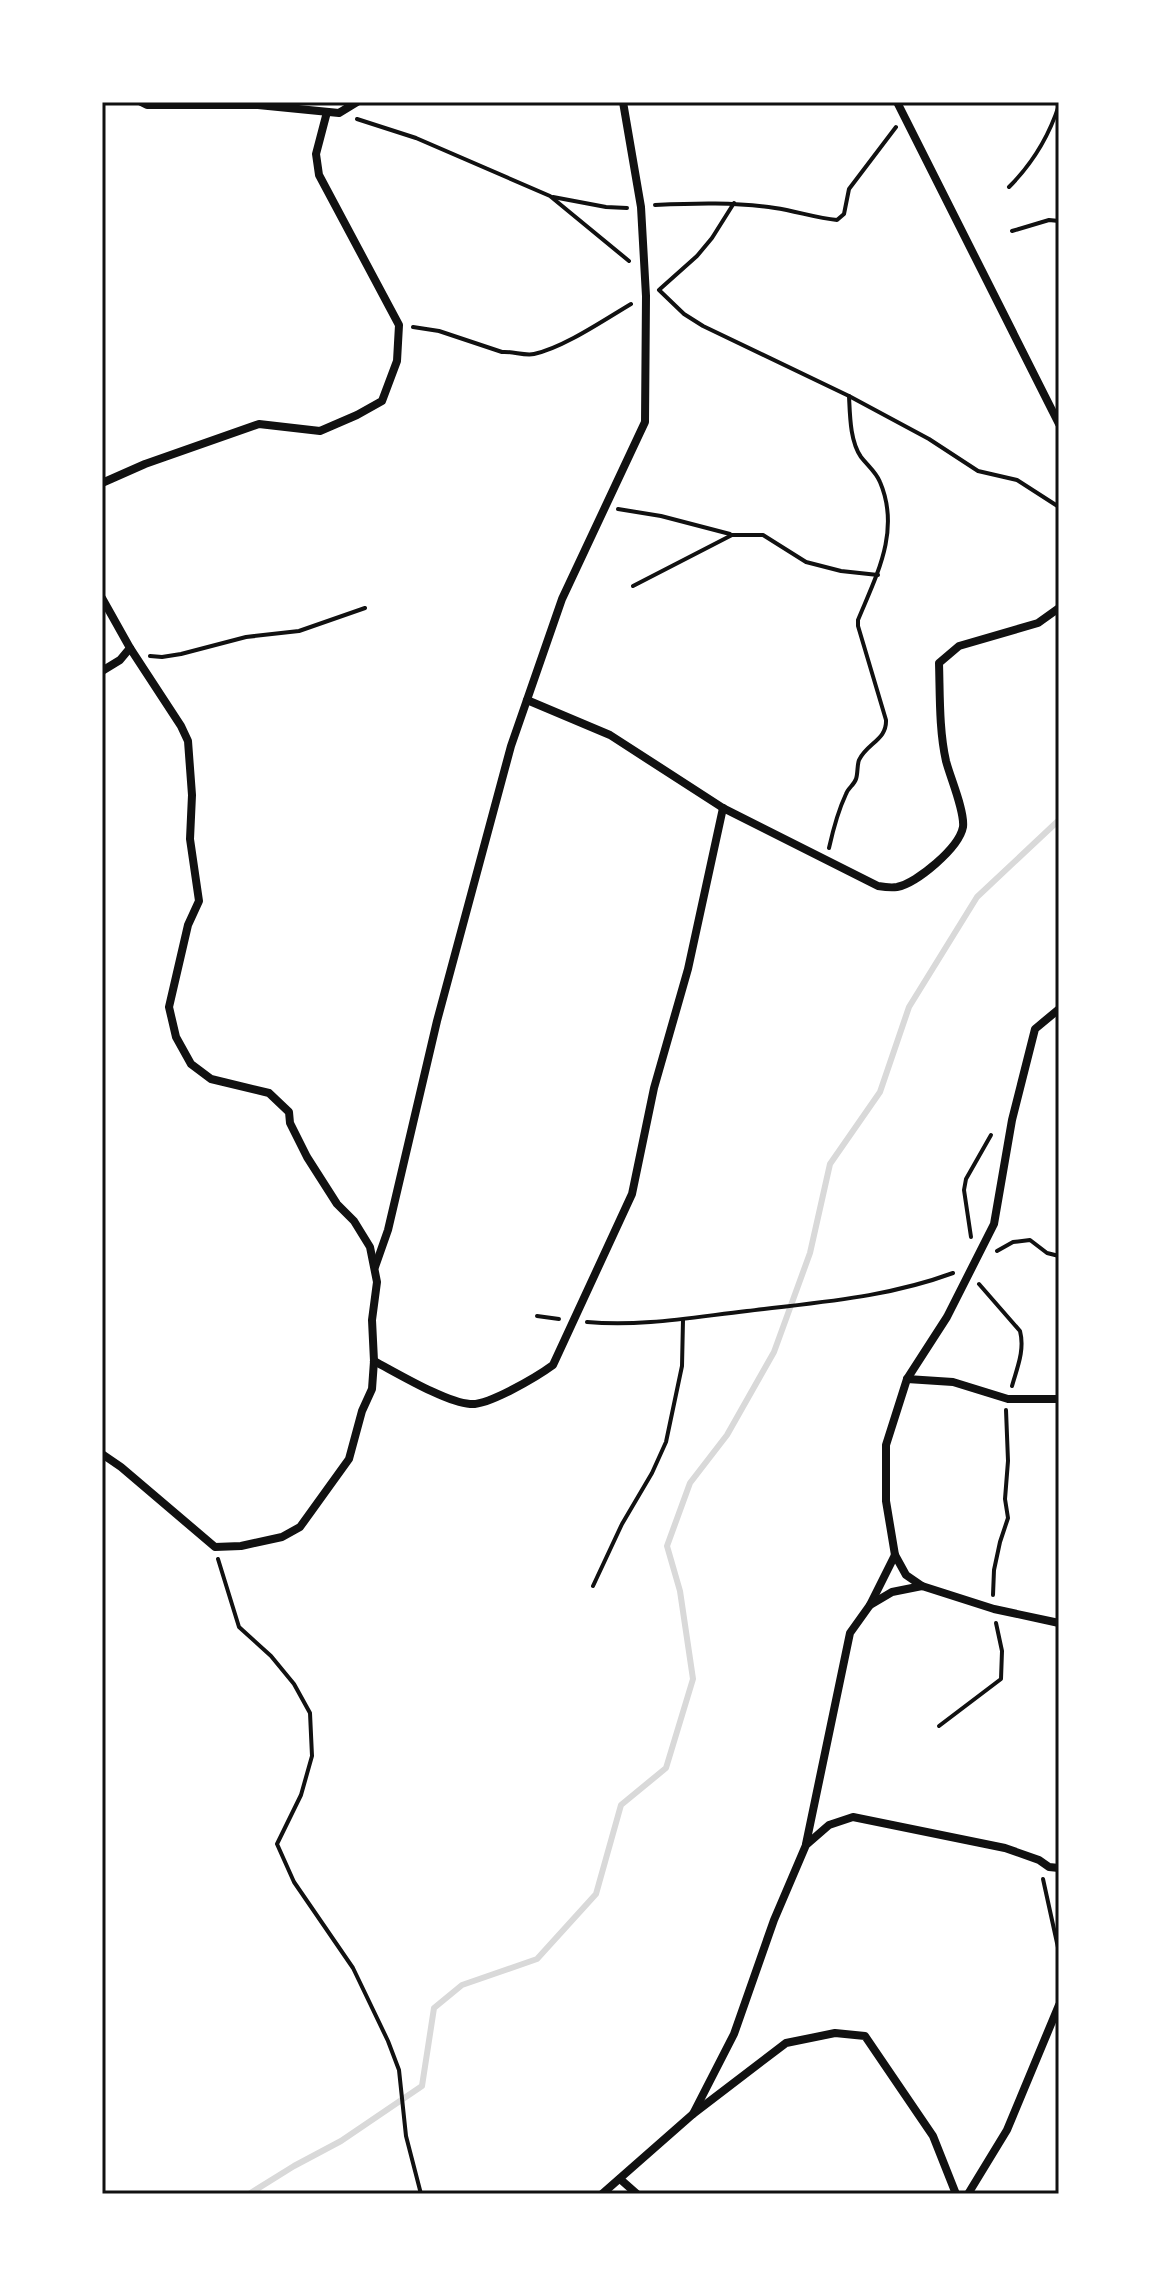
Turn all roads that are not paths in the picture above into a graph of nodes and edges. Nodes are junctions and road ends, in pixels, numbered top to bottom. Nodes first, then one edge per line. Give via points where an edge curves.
1 (141, 102) edge
2 (357, 102) edge
3 (623, 102) edge
4 (897, 102) edge
5 (327, 112) junction
6 (1059, 424) edge
7 (102, 483) edge
8 (102, 598) edge
9 (1059, 608) edge
10 (133, 652) junction
11 (102, 671) edge
12 (527, 700) junction
13 (723, 808) junction
14 (1059, 1009) edge
15 (374, 1270) junction
16 (374, 1361) junction
17 (907, 1379) junction
18 (1059, 1399) edge
19 (102, 1454) edge
20 (895, 1555) junction
21 (922, 1586) junction
22 (870, 1605) junction
23 (1059, 1623) edge
24 (806, 1845) junction
25 (1059, 1868) edge
26 (1059, 2005) edge
27 (693, 2114) junction
28 (620, 2179) junction
29 (602, 2194) edge
30 (637, 2194) edge
31 (956, 2194) edge
32 (968, 2194) edge

1 - 5 street
2 - 5 street via 339,113
3 - 12 street via 641,207 645,422 562,599
4 - 6 street
5 - 7 street via 316,154 319,175 399,325 397,361 382,401 320,431 259,424
8 - 10 street
9 - 13 street via 1038,623 959,646 939,663 946,761 963,827 949,851 921,876 896,888 878,886
10 - 11 street
10 - 15 street via 188,741 190,839 199,901 188,925 169,1007 176,1037 191,1064 211,1079 269,1093 289,1112 307,1157 370,1247
12 - 13 street via 610,735
12 - 15 street via 506,761
13 - 16 street via 632,1194 553,1365 485,1402 470,1404
14 - 17 street via 1035,1029 994,1224 947,1317
15 - 16 street
16 - 19 street via 372,1389 349,1459 300,1527 282,1537 215,1547
17 - 18 street via 953,1382 1008,1399
17 - 20 street via 886,1445 886,1501
20 - 21 street via 906,1575
20 - 22 street
21 - 22 street via 892,1592
21 - 23 street
22 - 24 street via 850,1633
24 - 25 street via 829,1825 853,1817 1005,1848
24 - 27 street via 734,2034
26 - 32 street via 1007,2130
27 - 28 street
27 - 31 street via 786,2043 835,2033 865,2036 933,2136
28 - 29 street
28 - 30 street

